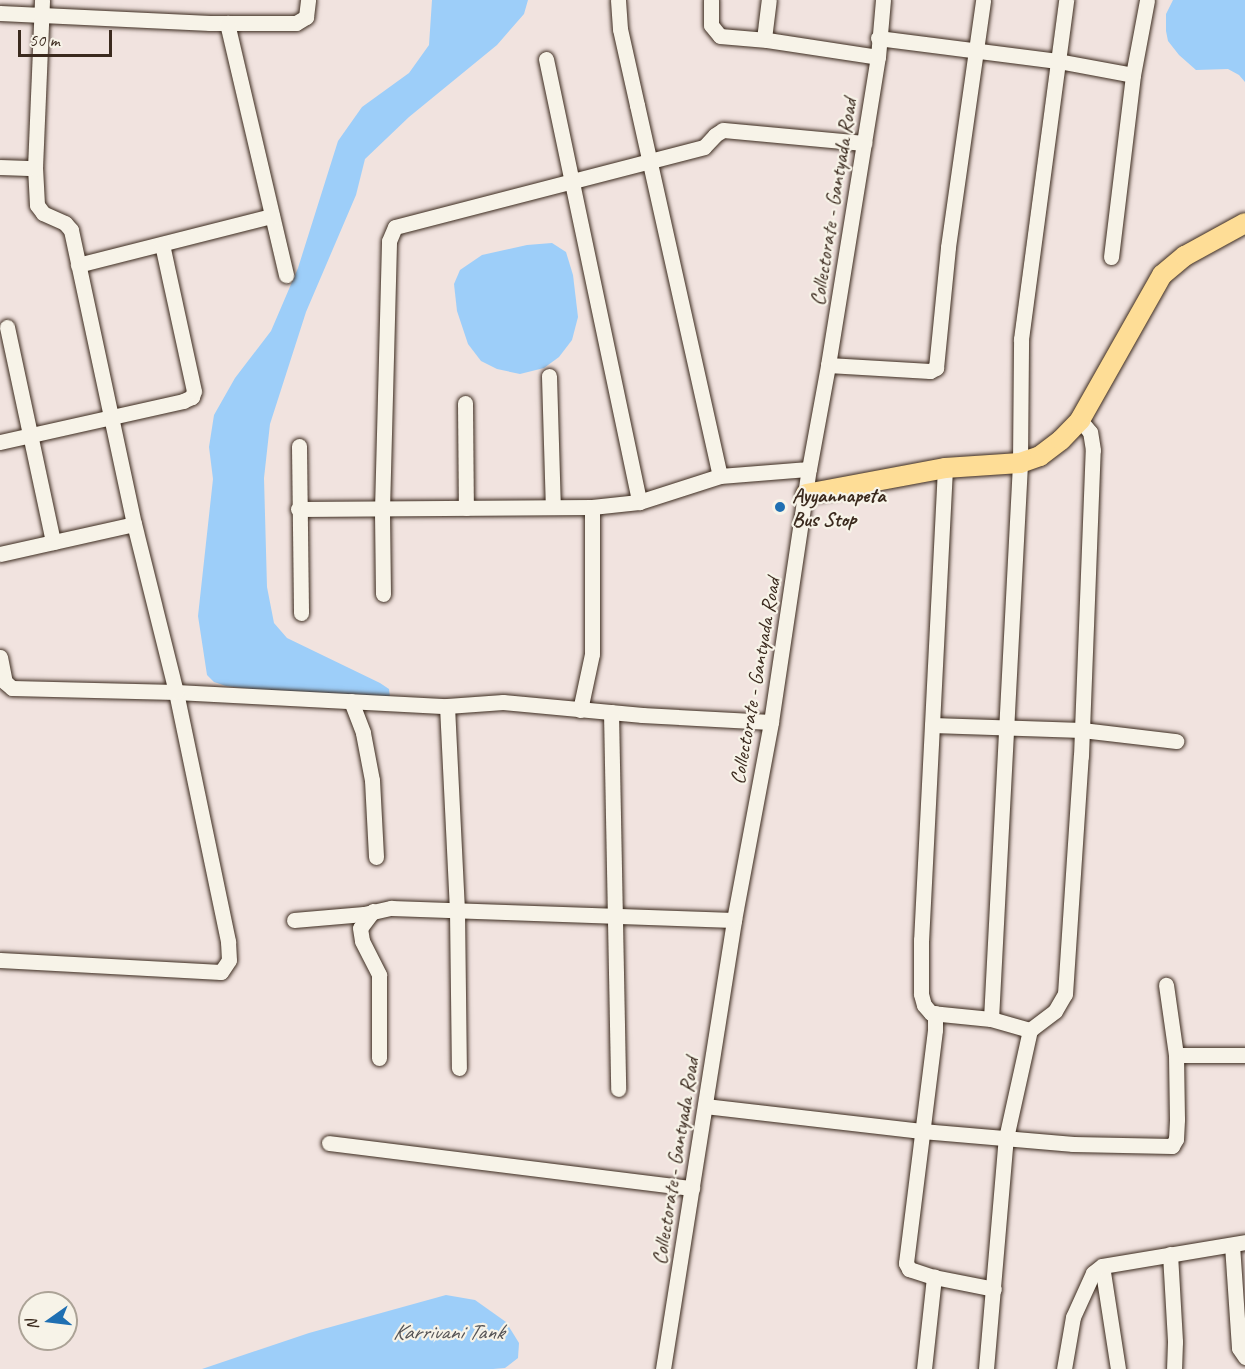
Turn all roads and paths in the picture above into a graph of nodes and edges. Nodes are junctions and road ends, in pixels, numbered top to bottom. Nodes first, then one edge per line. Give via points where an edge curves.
1 (308, 0) edge
2 (618, 0) edge
3 (711, 0) edge
4 (769, 0) edge
5 (883, 0) edge
6 (983, 0) edge
7 (1066, 0) edge
8 (1148, 0) edge
9 (41, 8) edge
10 (0, 14) edge
11 (227, 23) junction
12 (879, 38) junction
13 (765, 39) junction
14 (975, 50) junction
15 (878, 57) junction
16 (546, 59) dead end
17 (1058, 61) junction
18 (1133, 75) junction
19 (864, 143) junction
20 (650, 163) junction
21 (0, 167) edge
22 (35, 168) junction
23 (570, 182) junction
24 (272, 216) junction
25 (1245, 223) edge
26 (162, 244) junction
27 (1112, 257) dead end
28 (78, 265) junction
29 (286, 275) dead end
30 (7, 327) dead end
31 (828, 365) junction
32 (549, 376) dead end
33 (465, 403) dead end
34 (111, 417) junction
35 (1080, 420) junction
36 (30, 435) junction
37 (0, 442) edge
38 (299, 446) dead end
39 (1020, 463) junction
40 (945, 468) junction
41 (809, 469) junction
42 (720, 476) junction
43 (806, 494) junction
44 (639, 502) junction
45 (553, 507) junction
46 (592, 507) junction
47 (466, 508) junction
48 (298, 509) junction
49 (382, 510) junction
50 (134, 524) junction
51 (53, 542) junction
52 (0, 554) edge
53 (383, 594) dead end
54 (301, 613) dead end
55 (0, 657) edge
56 (176, 692) junction
57 (351, 701) junction
58 (447, 706) junction
59 (580, 710) junction
60 (611, 712) junction
61 (771, 722) junction
62 (932, 725) junction
63 (1006, 729) junction
64 (1082, 730) junction
65 (1176, 741) dead end
66 (376, 857) dead end
67 (373, 911) junction
68 (457, 911) junction
69 (616, 917) junction
70 (294, 920) dead end
71 (734, 920) junction
72 (0, 960) edge
73 (1166, 985) dead end
74 (935, 1013) junction
75 (991, 1019) junction
76 (1030, 1030) junction
77 (1176, 1055) junction
78 (1245, 1055) edge
79 (379, 1058) dead end
80 (459, 1068) dead end
81 (618, 1089) dead end
82 (705, 1106) junction
83 (922, 1131) junction
84 (1006, 1138) junction
85 (329, 1143) dead end
86 (692, 1188) junction
87 (1239, 1243) edge
88 (1170, 1254) junction
89 (1102, 1266) junction
90 (934, 1277) junction
91 (994, 1289) junction
92 (1245, 1357) edge
93 (663, 1369) edge
94 (924, 1369) edge
95 (986, 1369) edge
96 (1064, 1369) edge
97 (1118, 1369) edge
98 (1174, 1369) edge

1 - 11 street via 306,17 297,23
2 - 20 street via 620,29
3 - 13 street via 711,25 717,34
4 - 13 street
5 - 12 street, Collectorate - Gantyada Road
6 - 14 street
7 - 17 street
8 - 18 street
9 - 10 street
9 - 11 street
9 - 22 street
11 - 24 street
12 - 14 street
12 - 15 street, Collectorate - Gantyada Road
13 - 15 street
14 - 17 street
14 - 31 street via 936,368 930,371
15 - 19 street, Collectorate - Gantyada Road
16 - 23 street
17 - 18 street
17 - 39 street via 1021,339
18 - 27 street
19 - 20 street via 723,130 704,147
19 - 31 street, Collectorate - Gantyada Road
20 - 23 street
20 - 42 street
21 - 22 street
22 - 28 street via 37,205 43,213 69,227
23 - 44 street
23 - 49 street via 399,225 393,231 389,241
24 - 26 street
24 - 29 street
25 - 35 main road via 1185,256 1162,275
26 - 28 street
26 - 34 street via 194,392 183,401
28 - 34 street
30 - 36 street
31 - 41 street, Collectorate - Gantyada Road
32 - 45 street
33 - 47 street
34 - 36 street
34 - 50 street
35 - 39 main road via 1051,449
35 - 64 street via 1090,432 1093,450
36 - 37 street
36 - 51 street
38 - 48 street
39 - 40 main road
39 - 63 street
40 - 43 main road
40 - 62 street
41 - 42 street
41 - 43 street, Collectorate - Gantyada Road
42 - 44 street
43 - 61 street, Collectorate - Gantyada Road
44 - 46 street
45 - 46 street
45 - 47 street
46 - 59 street via 592,654
47 - 49 street
48 - 49 street
48 - 54 street
49 - 53 street
50 - 51 street
50 - 56 street
51 - 52 street
55 - 56 street via 5,682 12,688
56 - 57 street
56 - 72 street via 228,941 226,968 221,972
57 - 58 street
57 - 66 street via 363,733 372,780
58 - 59 street via 503,702
58 - 68 street
59 - 60 street
60 - 61 street
60 - 69 street
61 - 71 street, Collectorate - Gantyada Road
62 - 63 street
62 - 74 street via 921,994 928,1011
63 - 64 street
63 - 75 street
64 - 65 street
64 - 76 street via 1065,994 1055,1011
67 - 68 street
67 - 70 street
67 - 79 street via 360,928 379,975
68 - 69 street
68 - 80 street
69 - 71 street
69 - 81 street
71 - 82 street, Collectorate - Gantyada Road
73 - 77 street
74 - 75 street
74 - 83 street
75 - 76 street
76 - 84 street
77 - 78 street
77 - 84 street via 1177,1119 1172,1146
82 - 83 street
82 - 86 street, Collectorate - Gantyada Road
83 - 84 street
83 - 90 street via 906,1263 909,1269
84 - 91 street
85 - 86 street
86 - 93 street, Collectorate - Gantyada Road
87 - 88 street
87 - 92 street via 1239,1348
88 - 89 street
88 - 98 street
89 - 96 street via 1093,1273 1073,1317
89 - 97 street
90 - 91 street
90 - 94 street
91 - 95 street

